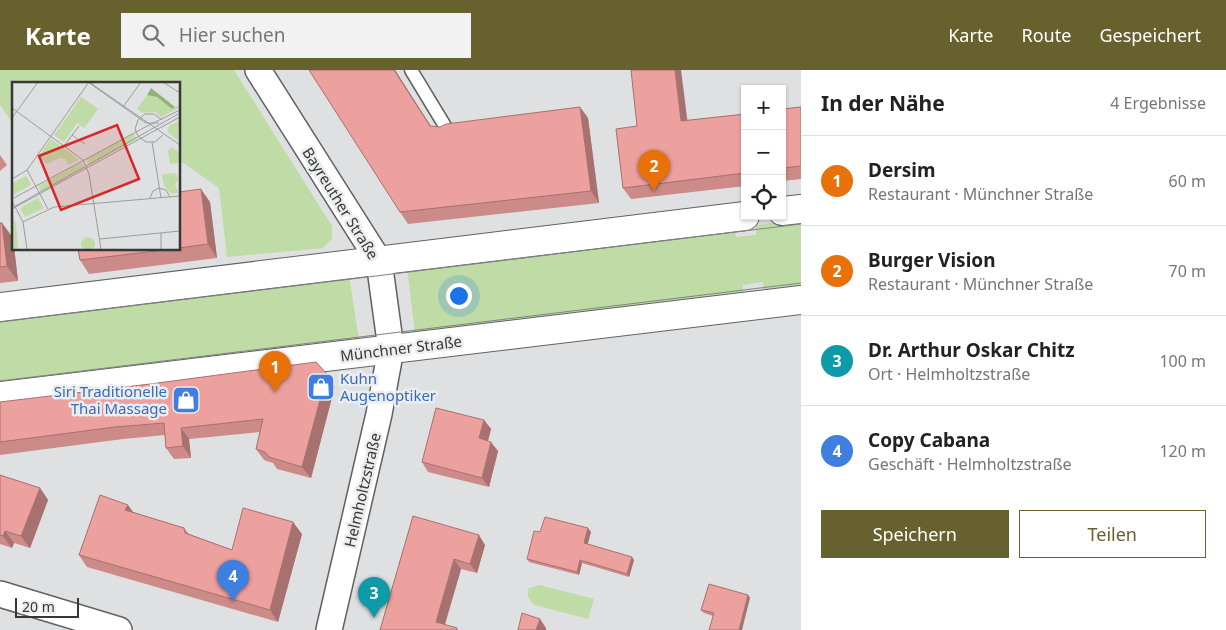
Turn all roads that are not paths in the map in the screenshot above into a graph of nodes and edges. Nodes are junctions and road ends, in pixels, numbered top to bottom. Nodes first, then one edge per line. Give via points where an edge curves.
1 (258, 70) edge
2 (411, 70) edge
3 (448, 131) edge
4 (801, 209) edge
5 (786, 211) edge
6 (741, 216) edge
7 (378, 261) junction
8 (801, 300) edge
9 (0, 307) edge
10 (391, 349) junction
11 (0, 396) edge
12 (0, 594) edge
13 (119, 630) edge
14 (329, 630) edge

1 - 7 street, Bayreuther Straße
2 - 3 lane
4 - 5 street
6 - 7 street
7 - 9 street
7 - 10 street, Bayreuther Straße
8 - 10 street, Münchner Straße
10 - 11 street, Münchner Straße
10 - 14 street, Helmholtzstraße
12 - 13 street

